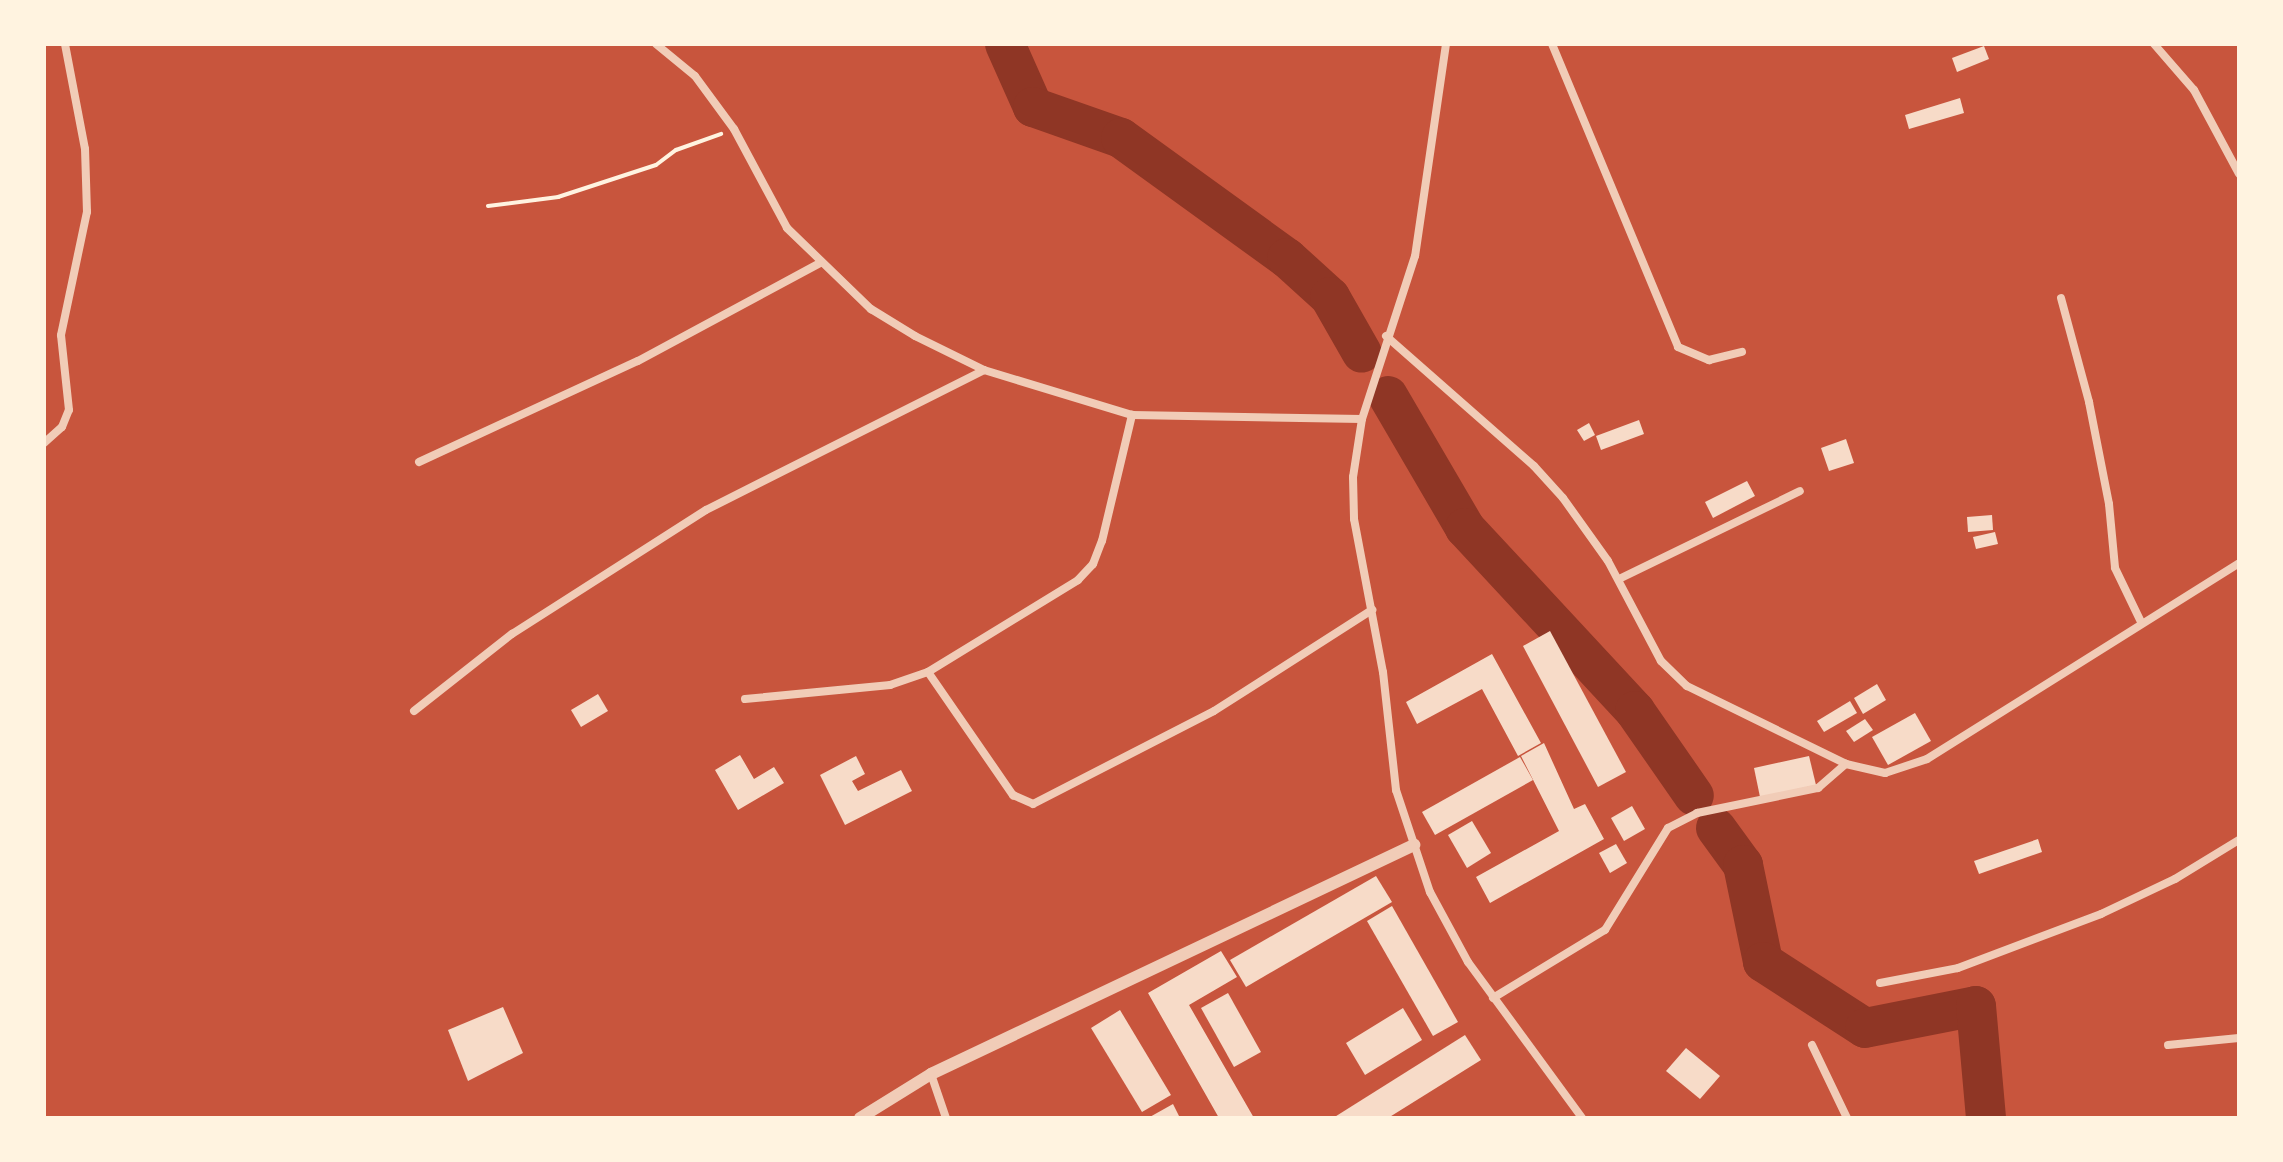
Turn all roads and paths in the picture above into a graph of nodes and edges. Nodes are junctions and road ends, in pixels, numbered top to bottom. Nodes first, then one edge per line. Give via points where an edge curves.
1 (65, 44) edge
2 (656, 44) edge
3 (1446, 44) edge
4 (1552, 44) edge
5 (2154, 44) edge
6 (734, 129) junction
7 (2239, 174) edge
8 (488, 206) dead end
9 (820, 263) junction
10 (2061, 298) dead end
11 (1386, 336) junction
12 (1742, 352) dead end
13 (984, 370) junction
14 (1132, 415) junction
15 (1362, 419) junction
16 (44, 443) edge
17 (419, 462) dead end
18 (1800, 491) dead end
19 (2239, 563) edge
20 (1619, 579) junction
21 (1372, 610) junction
22 (2141, 622) junction
23 (928, 672) junction
24 (745, 699) dead end
25 (414, 711) dead end
26 (1846, 764) junction
27 (2239, 840) edge
28 (1414, 845) junction
29 (1880, 983) dead end
30 (1493, 998) junction
31 (2239, 1038) edge
32 (1812, 1045) dead end
33 (2168, 1045) dead end
34 (931, 1074) junction
35 (860, 1118) edge
36 (946, 1118) edge
37 (1582, 1118) edge
38 (1847, 1118) edge

1 - 16 street via 85,149 87,212 61,335 69,410 62,427
2 - 6 street via 695,76
3 - 11 street via 1427,199 1415,256
4 - 12 street via 1678,347 1709,360
5 - 7 street via 2194,90
6 - 8 path via 676,150 656,165 558,197
6 - 9 street via 787,228
9 - 13 street via 871,309
9 - 17 street via 638,361
10 - 22 street via 2095,431 2115,568
11 - 15 street
11 - 20 street via 1534,466
13 - 14 street
13 - 25 street via 706,510 512,634
14 - 15 street
14 - 23 street via 1093,564 1061,592
15 - 21 street via 1353,477 1354,519
18 - 20 street
19 - 22 street
20 - 26 street via 1647,640 1687,686
21 - 23 street via 1214,711 1033,804 1013,795
21 - 28 street via 1396,790
22 - 26 street via 1927,759 1885,773
23 - 24 street via 836,695
26 - 30 street via 1818,788 1697,813 1668,828 1605,930
27 - 29 street via 2175,879 2101,914 1958,968
28 - 30 street via 1430,892
28 - 34 street
30 - 37 street
31 - 33 street
32 - 38 street
34 - 35 street
34 - 36 street

